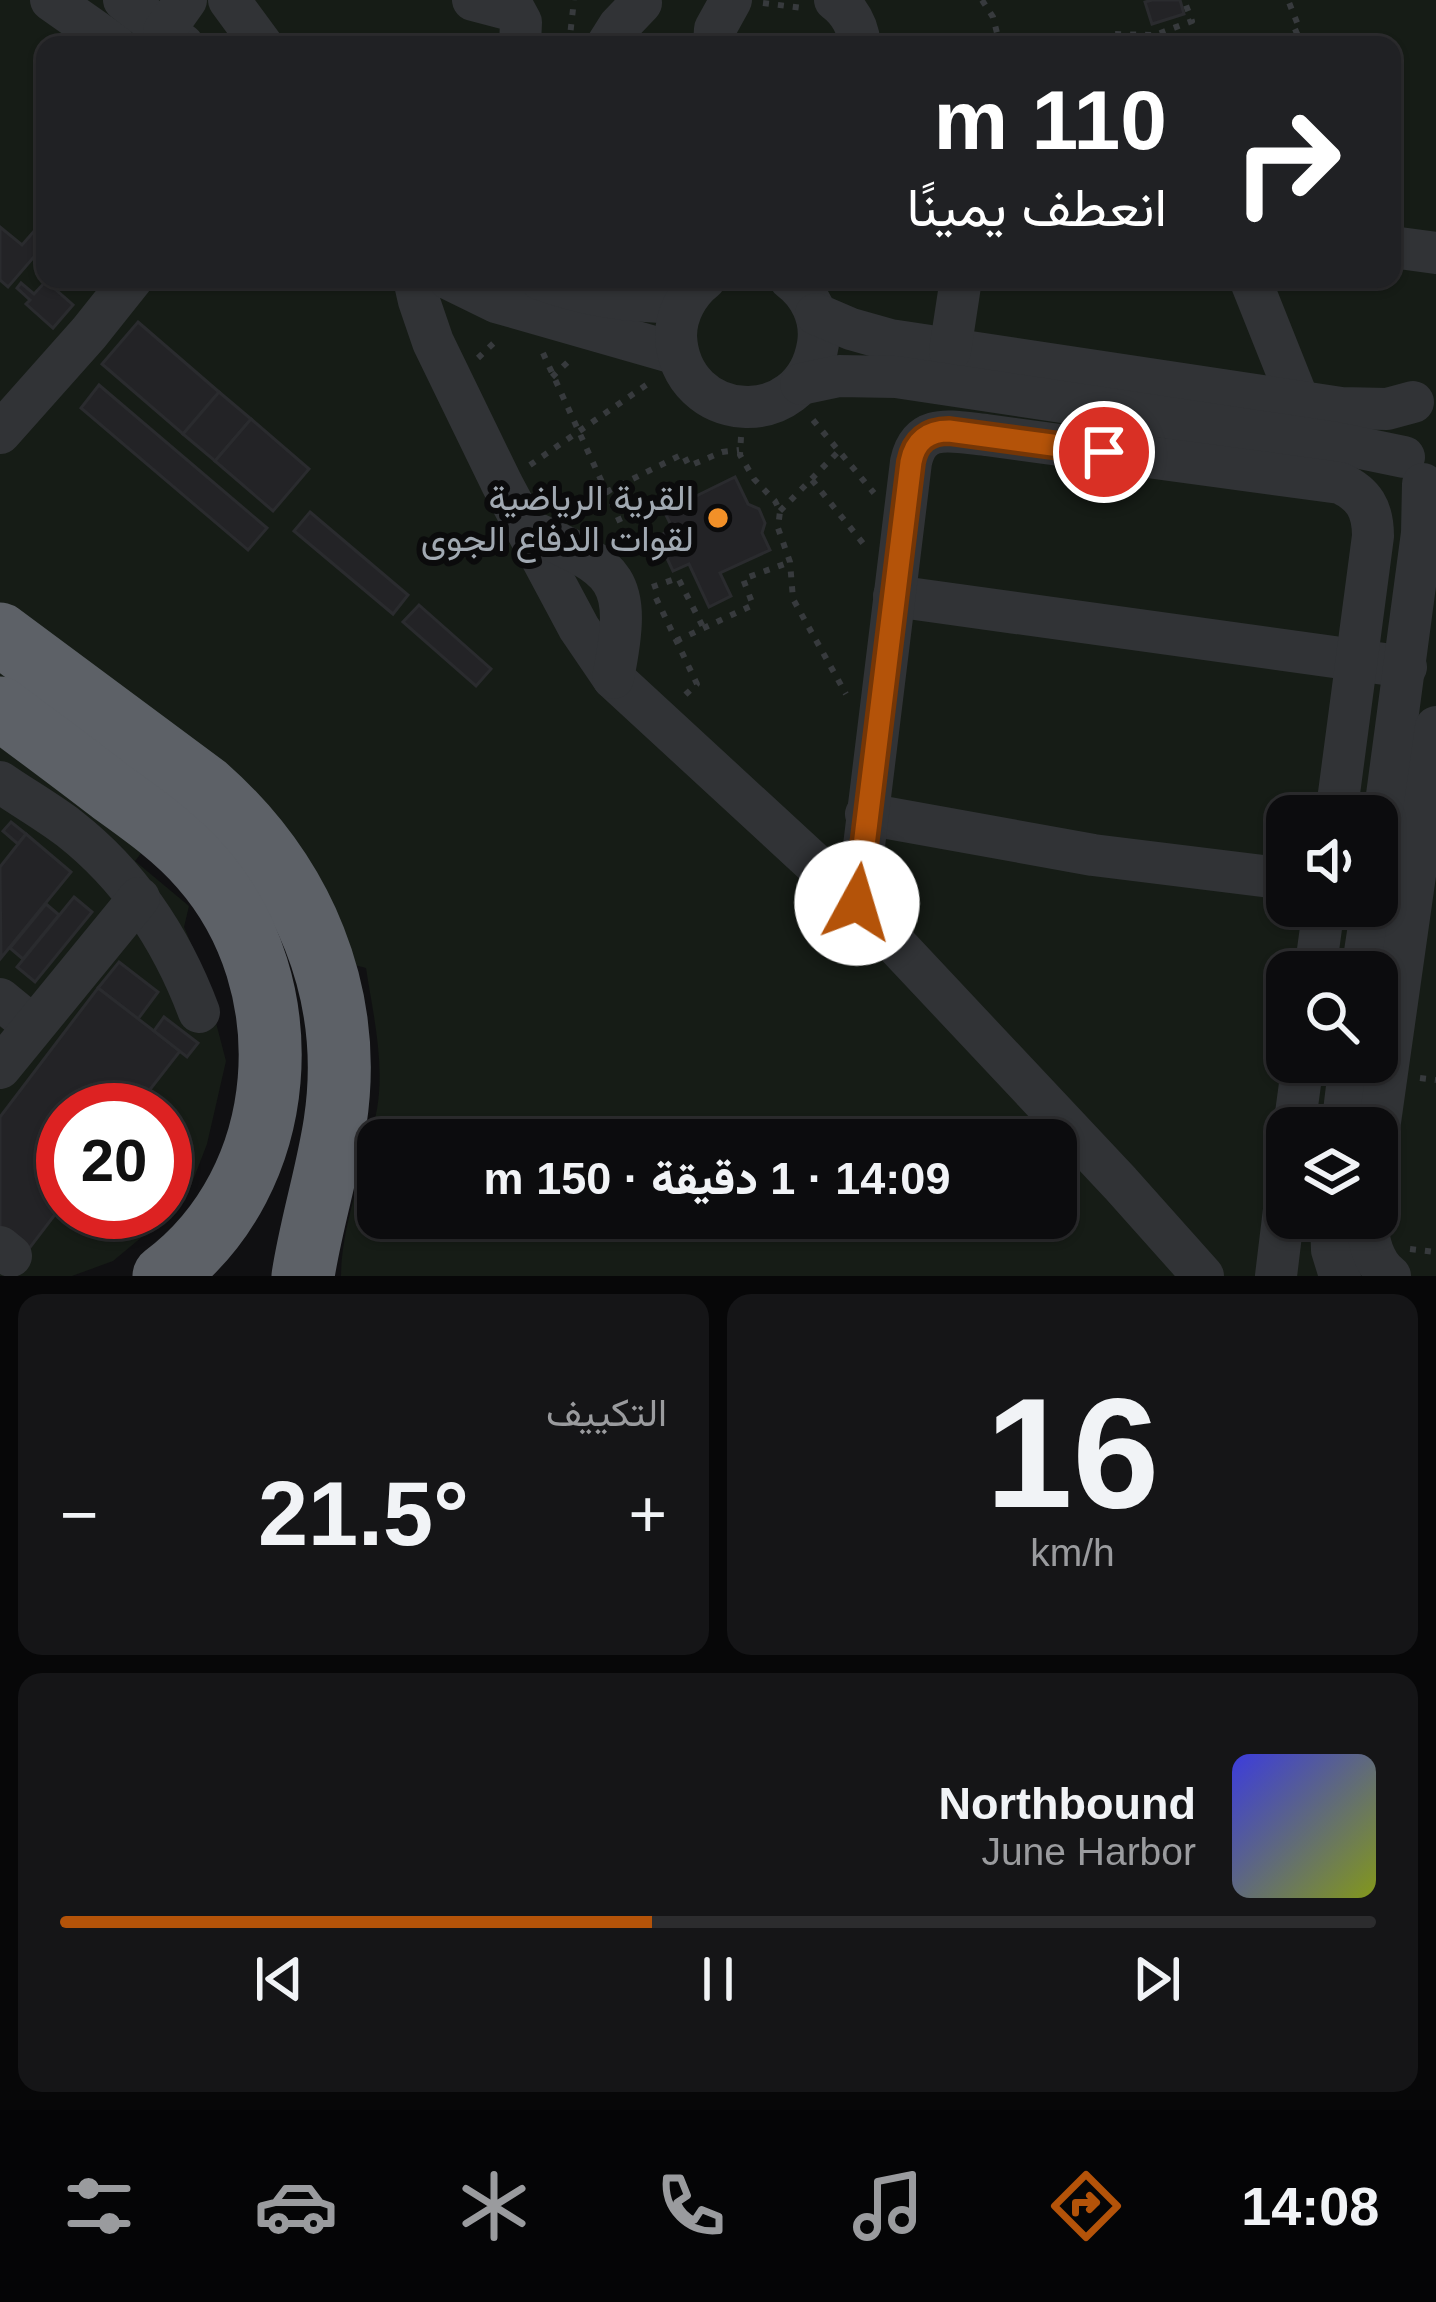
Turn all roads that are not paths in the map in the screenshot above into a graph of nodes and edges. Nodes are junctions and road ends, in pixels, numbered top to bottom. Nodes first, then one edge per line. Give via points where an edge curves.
1 (51, 0) edge
2 (124, 0) edge
3 (229, 0) edge
4 (473, 0) edge
5 (751, 1) edge
6 (641, 3) edge
7 (817, 3) edge
8 (178, 25) edge
9 (102, 36) edge
10 (255, 36) edge
11 (520, 36) edge
12 (614, 36) edge
13 (715, 36) edge
14 (858, 36) edge
15 (1401, 248) edge
16 (1436, 253) edge
17 (124, 288) edge
18 (416, 288) edge
19 (467, 288) edge
20 (801, 288) edge
21 (960, 288) edge
22 (1253, 288) edge
23 (694, 291) edge
24 (540, 293) edge
25 (816, 314) junction
26 (950, 351) junction
27 (664, 362) junction
28 (795, 389) junction
29 (1425, 393) edge
30 (1296, 420) junction
31 (0, 433) edge
32 (1421, 478) edge
33 (894, 596) junction
34 (0, 634) edge
35 (1356, 660) junction
36 (1406, 668) junction
37 (0, 708) edge
38 (1436, 727) edge
39 (0, 782) edge
40 (1339, 795) edge
41 (1388, 795) edge
42 (866, 814) junction
43 (1266, 876) edge
44 (139, 898) junction
45 (857, 903) junction
46 (0, 999) edge
47 (199, 1012) dead end
48 (34, 1026) junction
49 (0, 1068) edge
50 (1382, 1107) edge
51 (1281, 1239) edge
52 (1332, 1239) edge
53 (1370, 1239) edge
54 (164, 1276) edge
55 (303, 1276) edge
56 (1203, 1276) edge
57 (1276, 1276) edge
58 (1340, 1276) edge
59 (1390, 1276) edge

1 - 9 lane
2 - 8 lane
3 - 10 lane
4 - 11 lane via 515,11
5 - 13 lane
6 - 12 lane
7 - 14 lane via 854,20
15 - 16 lane
17 - 31 lane
18 - 45 lane via 425,322 526,529 584,555 614,583 623,616 613,677
19 - 24 lane via 496,302
20 - 25 lane
21 - 26 lane
22 - 30 lane
23 - 24 lane via 632,301
23 - 27 lane
24 - 27 lane
25 - 26 lane
25 - 28 lane via 814,363
26 - 30 lane
27 - 28 lane via 718,402 746,408
28 - 30 lane via 878,375
29 - 30 lane
29 - 32 lane via 1402,428
30 - 32 lane
32 - 36 lane
33 - 35 lane
33 - 35 lane via 913,453 931,433 1327,481 1363,497 1373,522
33 - 42 lane
34 - 55 highway via 231,809 275,862 307,921 329,985 338,1069
35 - 36 lane
35 - 40 lane
36 - 41 lane
37 - 54 highway via 193,858 242,927 265,992 272,1059 252,1159 220,1220
38 - 50 lane
39 - 44 lane via 68,828
42 - 43 lane
42 - 45 lane
44 - 47 lane
44 - 48 lane
45 - 56 lane
46 - 48 lane
48 - 49 lane
51 - 57 lane
52 - 58 lane
53 - 59 lane

